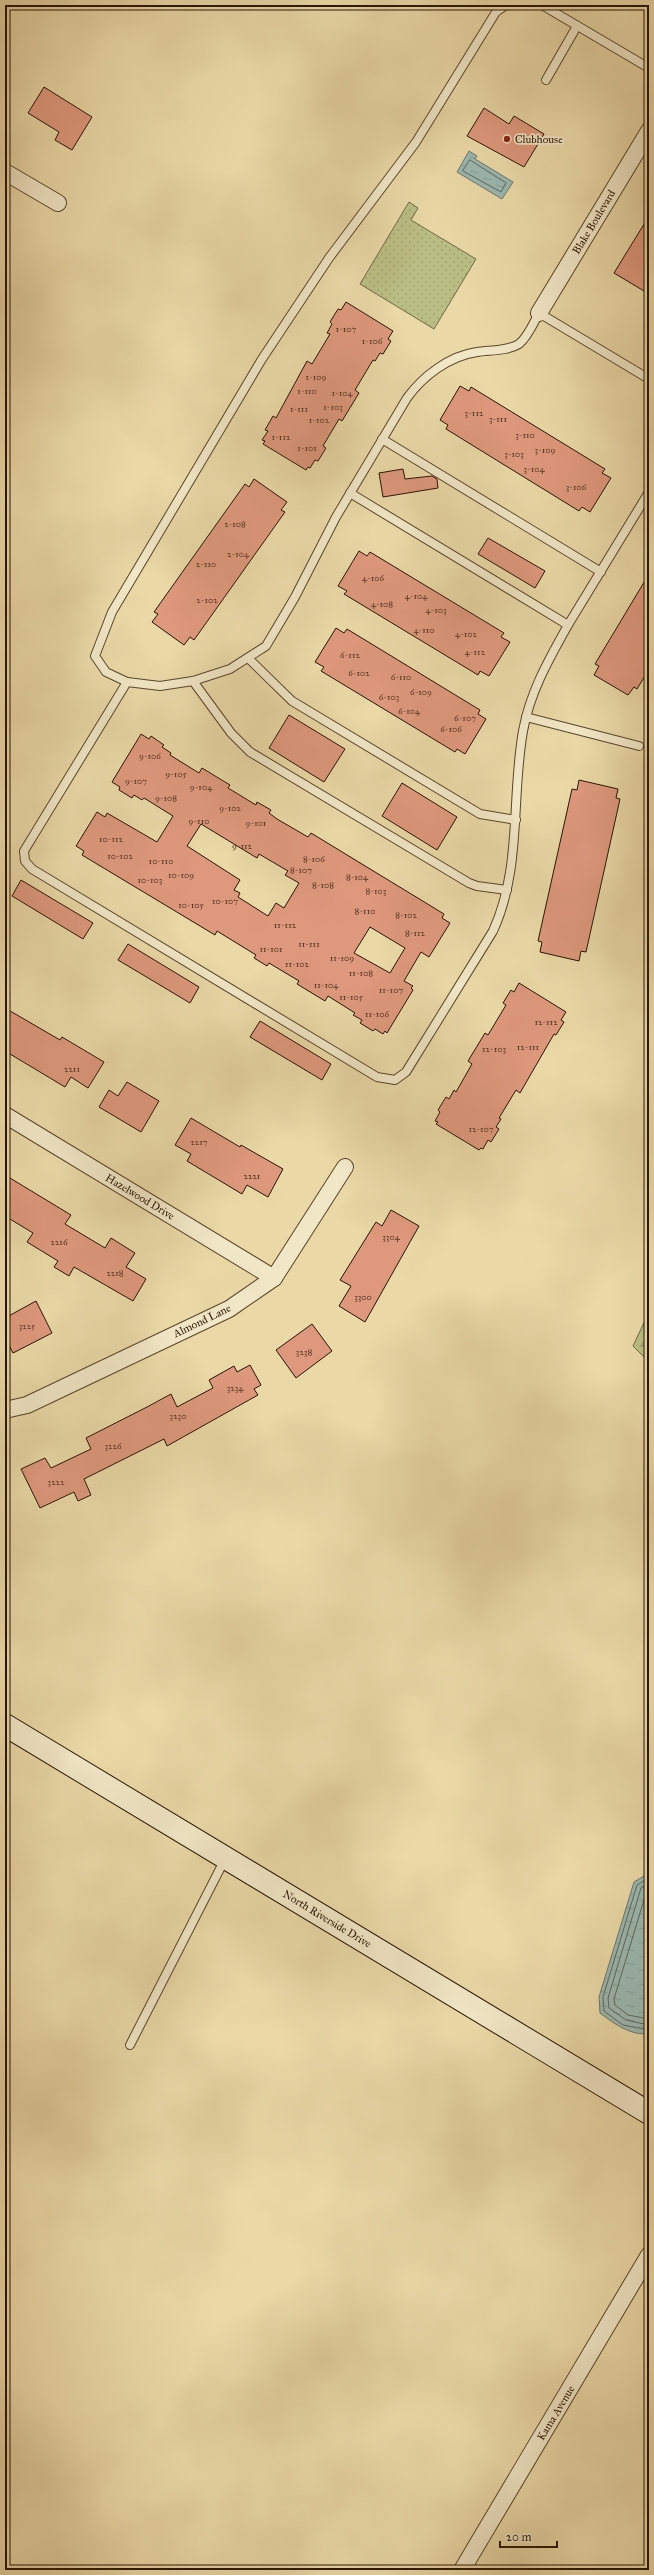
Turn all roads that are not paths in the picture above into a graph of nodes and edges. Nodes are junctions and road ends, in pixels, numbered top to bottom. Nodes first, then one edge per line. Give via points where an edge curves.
1 (506, 5) edge
2 (542, 5) edge
3 (577, 26) junction
4 (649, 68) edge
5 (546, 80) dead end
6 (649, 131) edge
7 (5, 172) edge
8 (58, 203) dead end
9 (539, 313) junction
10 (649, 379) edge
11 (382, 439) junction
12 (649, 492) edge
13 (350, 493) junction
14 (600, 572) junction
15 (568, 625) junction
16 (249, 659) junction
17 (194, 681) junction
18 (127, 682) junction
19 (526, 717) junction
20 (640, 746) dead end
21 (516, 820) junction
22 (507, 890) junction
23 (5, 1116) edge
24 (345, 1167) dead end
25 (274, 1278) junction
26 (5, 1410) edge
27 (5, 1725) edge
28 (225, 1858) junction
29 (130, 2045) dead end
30 (649, 2113) edge
31 (649, 2256) edge
32 (462, 2570) edge

1 - 18 lane via 496,12 416,142 329,258 262,359 112,612 95,656 106,672
2 - 3 lane
3 - 4 lane
3 - 5 lane
6 - 9 street, Blake Boulevard
7 - 8 street
9 - 10 lane
9 - 11 lane via 518,344 509,348 460,356 425,378 413,390
11 - 13 lane
11 - 14 lane
12 - 14 lane
13 - 15 lane
13 - 16 lane via 272,638
14 - 15 lane
15 - 19 lane via 544,667
16 - 17 lane via 230,669
16 - 21 lane via 292,701 480,814
17 - 18 lane via 160,686
17 - 22 lane via 231,733 250,752 469,883
18 - 22 lane via 26,847 26,863 377,1077 395,1080 406,1072 493,931
19 - 20 lane
19 - 21 lane via 521,743
21 - 22 lane
23 - 25 street, Hazelwood Drive
24 - 25 street, Almond Lane
25 - 26 street, Almond Lane via 229,1308 27,1404
27 - 28 street, North Riverside Drive
28 - 29 lane
28 - 30 street, North Riverside Drive
31 - 32 street, Kama Avenue

